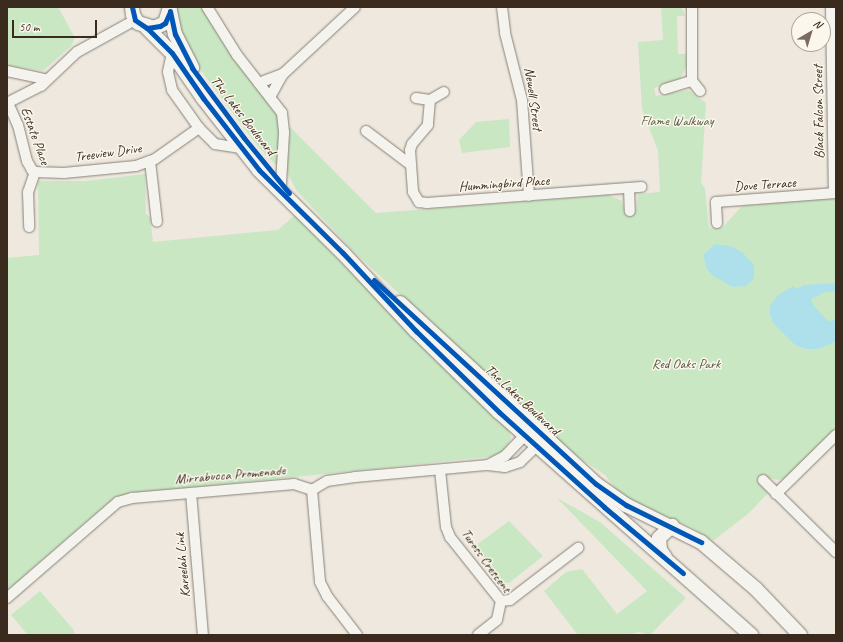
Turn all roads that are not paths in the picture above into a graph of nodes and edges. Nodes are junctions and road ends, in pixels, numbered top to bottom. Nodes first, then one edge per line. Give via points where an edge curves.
1 (206, 7) edge
2 (355, 7) edge
3 (502, 7) edge
4 (692, 7) edge
5 (831, 7) edge
6 (170, 9) edge
7 (134, 13) edge
8 (147, 28) junction
9 (172, 53) junction
10 (7, 71) edge
11 (283, 74) junction
12 (46, 80) junction
13 (692, 80) junction
14 (259, 83) junction
15 (665, 89) dead end
16 (700, 91) dead end
17 (444, 92) dead end
18 (270, 97) junction
19 (416, 98) dead end
20 (430, 100) junction
21 (7, 103) edge
22 (198, 128) junction
23 (366, 131) dead end
24 (241, 148) junction
25 (150, 161) junction
26 (410, 165) junction
27 (36, 172) junction
28 (281, 184) junction
29 (641, 187) dead end
30 (629, 188) junction
31 (835, 193) edge
32 (529, 196) junction
33 (630, 212) dead end
34 (157, 222) dead end
35 (717, 223) dead end
36 (315, 225) junction
37 (29, 227) dead end
38 (529, 432) junction
39 (836, 435) edge
40 (541, 442) junction
41 (488, 465) junction
42 (440, 470) junction
43 (763, 480) dead end
44 (312, 490) junction
45 (190, 493) junction
46 (776, 494) junction
47 (672, 526) junction
48 (578, 548) dead end
49 (836, 552) edge
50 (666, 559) junction
51 (7, 598) edge
52 (501, 601) junction
53 (203, 635) edge
54 (357, 635) edge
55 (478, 635) edge
56 (751, 635) edge
57 (800, 635) edge

1 - 14 street, The Lakes Boulevard
2 - 11 street
3 - 32 street, Newell Street via 505,33 522,100
4 - 13 street
5 - 31 street, Black Falcon Street
6 - 8 street via 165,23
6 - 28 street, The Lakes Boulevard via 175,34 192,68
7 - 8 street, The Lakes Boulevard
7 - 12 street via 77,52
8 - 9 street, The Lakes Boulevard
9 - 22 street, The Lakes Boulevard via 168,72 172,90
9 - 24 street, The Lakes Boulevard
10 - 12 street
11 - 14 street
11 - 18 street
12 - 21 street via 41,86
13 - 15 street
13 - 16 street
14 - 18 street, The Lakes Boulevard
17 - 20 street
18 - 28 street, The Lakes Boulevard via 284,118
19 - 20 street
20 - 26 street, Hummingbird Place via 428,125 412,144
21 - 27 street, Estate Place via 18,125 27,160
22 - 24 street, The Lakes Boulevard via 215,144
22 - 25 street, Treeview Drive
23 - 26 street
24 - 36 street, The Lakes Boulevard via 280,192
25 - 27 street, Treeview Drive via 136,166 64,173
25 - 34 street
26 - 32 street, Hummingbird Place via 415,197 422,203
27 - 37 street, Estate Place via 28,192
28 - 36 street, The Lakes Boulevard
29 - 30 street, Hummingbird Place
30 - 32 street, Hummingbird Place
30 - 33 street
31 - 35 street, Dove Terrace via 716,202
36 - 38 street, The Lakes Boulevard via 428,328
38 - 40 street, The Lakes Boulevard
38 - 41 street via 506,456
39 - 46 street
40 - 41 street via 512,465
40 - 47 street, The Lakes Boulevard via 608,494
40 - 50 street, The Lakes Boulevard
41 - 42 street
42 - 44 street via 327,480
42 - 52 street, Tuross Crescent via 446,527 450,537
43 - 46 street
44 - 45 street, Mirrabucca Promenade via 294,484
44 - 54 street via 320,582 327,596
45 - 51 street, Mirrabucca Promenade via 132,498 118,502
45 - 53 street, Kareelah Link
46 - 49 street
47 - 50 street via 659,538 660,550
47 - 57 street, The Lakes Boulevard via 719,555 779,611
48 - 52 street via 510,600
50 - 56 street, The Lakes Boulevard
52 - 55 street, Tuross Crescent via 497,620

